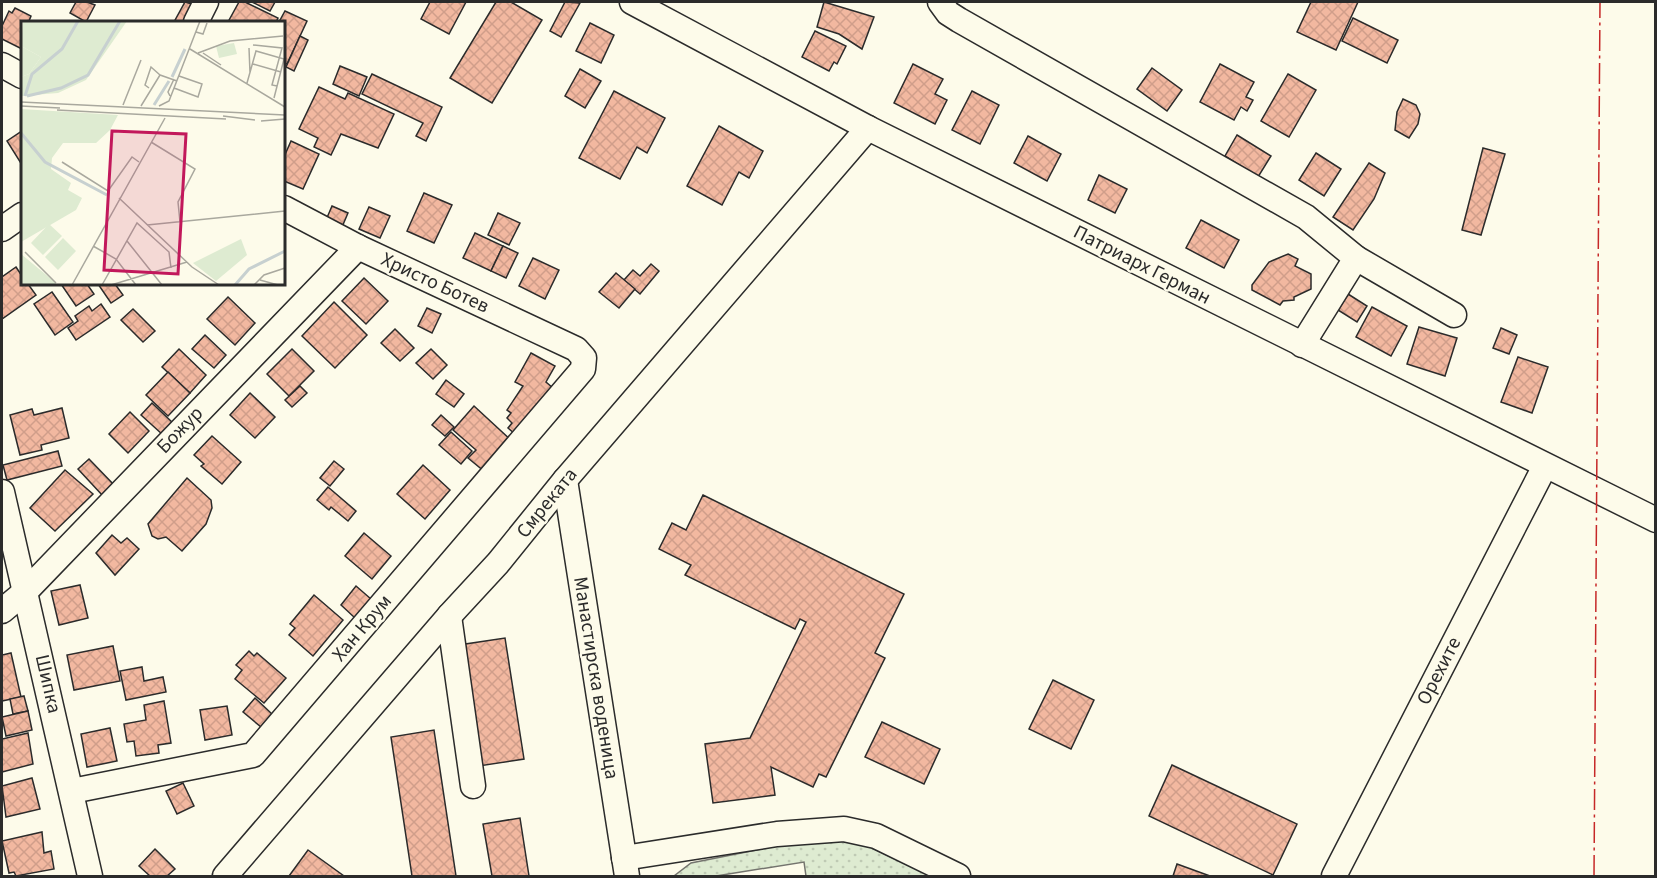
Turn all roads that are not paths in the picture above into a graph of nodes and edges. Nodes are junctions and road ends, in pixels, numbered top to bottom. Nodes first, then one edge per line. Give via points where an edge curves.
1 (206, 2) edge
2 (632, 2) edge
3 (940, 2) edge
4 (660, 7) edge
5 (196, 21) edge
6 (2, 65) edge
7 (21, 75) edge
8 (868, 128) junction
9 (285, 209) edge
10 (21, 216) edge
11 (2, 229) edge
12 (358, 247) junction
13 (1356, 258) junction
14 (1454, 315) dead end
15 (1302, 345) junction
16 (584, 358) joint
17 (1545, 466) junction
18 (565, 480) junction
19 (2, 492) edge
20 (1656, 520) edge
21 (26, 591) junction
22 (2, 611) edge
23 (449, 616) junction
24 (473, 786) dead end
25 (72, 791) junction
26 (626, 867) edge
27 (90, 876) edge
28 (225, 876) edge
29 (958, 876) edge
30 (1334, 876) edge

1 - 5 street
2 - 4 street, Патриарх Герман
3 - 13 street via 959,20 1306,217
4 - 8 street, Патриарх Герман
6 - 7 street
8 - 15 street, Патриарх Герман
8 - 18 street, Смреката
9 - 12 street, Христо Ботев
10 - 11 street
12 - 16 street, Христо Ботев via 576,349
12 - 21 street, Божур
13 - 14 street
13 - 15 street
15 - 17 street, Патриарх Герман
16 - 25 street, Хан Крум via 583,369 253,755
17 - 20 street, Патриарх Герман
17 - 30 street, Орехите
18 - 23 street, Смреката
18 - 26 street, Манастирска воденица
19 - 21 street, Шипка
21 - 22 street, Божур
21 - 25 street, Шипка
23 - 24 street
23 - 28 street, Смреката
25 - 27 street, Шипка
26 - 29 street via 777,834 844,829 876,836

